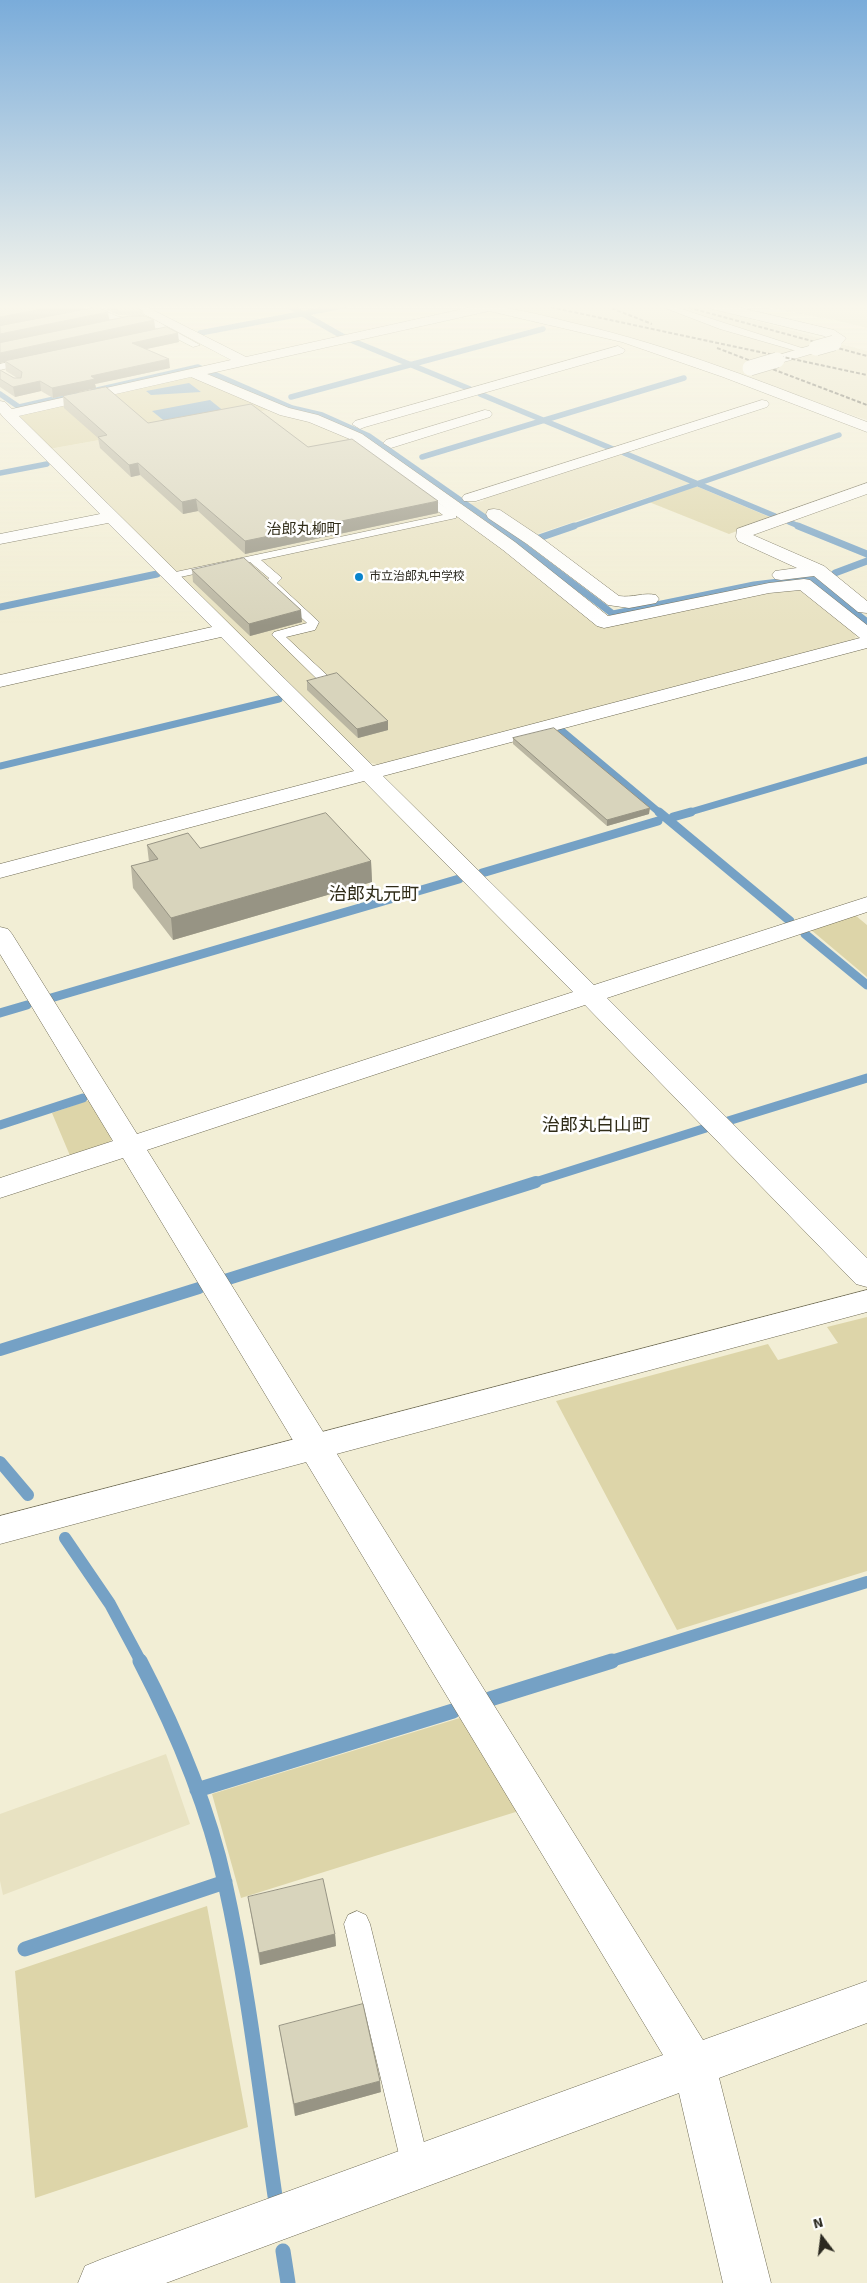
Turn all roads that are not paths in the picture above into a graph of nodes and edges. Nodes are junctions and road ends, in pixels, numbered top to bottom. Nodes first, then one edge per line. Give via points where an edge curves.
1 (8, 413) edge
2 (288, 413) edge
3 (328, 413) edge
4 (400, 413) edge
5 (735, 413) edge
6 (823, 413) edge
7 (485, 414) dead end
8 (360, 424) junction
9 (823, 426) dead end
10 (867, 427) edge
11 (867, 441) edge
12 (391, 443) junction
13 (407, 454) dead end
14 (377, 462) edge
15 (455, 487) dead end
16 (867, 488) edge
17 (470, 498) junction
18 (111, 517) junction
19 (0, 539) edge
20 (253, 559) junction
21 (818, 570) junction
22 (171, 576) junction
23 (867, 610) edge
24 (225, 630) junction
25 (867, 634) edge
26 (867, 642) edge
27 (324, 679) edge
28 (0, 681) edge
29 (370, 773) junction
30 (0, 871) edge
31 (867, 904) edge
32 (0, 934) edge
33 (590, 995) junction
34 (130, 1145) junction
35 (0, 1188) edge
36 (867, 1276) edge
37 (867, 1301) edge
38 (315, 1447) junction
39 (0, 1530) edge
40 (357, 1924) dead end
41 (867, 2002) edge
42 (694, 2066) junction
43 (416, 2167) junction
44 (102, 2283) edge
45 (746, 2283) edge

1 - 18 street
2 - 25 street via 314,418 357,437 509,546 604,622 769,588 804,584
3 - 8 street
4 - 8 street
5 - 17 street
6 - 10 street
7 - 12 street
8 - 12 street
9 - 11 street
12 - 13 street
14 - 20 lane via 452,516
15 - 17 street
16 - 21 street via 743,533 744,538
17 - 21 street via 614,601 629,603 751,578
18 - 19 street
18 - 22 street
20 - 22 lane
20 - 27 lane via 276,578 270,583 314,622 311,627 278,635
21 - 23 street
22 - 24 street
24 - 28 street
24 - 29 street
26 - 29 street
29 - 30 street
29 - 33 street
31 - 33 street
32 - 34 street
33 - 34 street
33 - 36 street
34 - 35 street
34 - 38 street
37 - 38 street
38 - 39 street
38 - 42 street
40 - 43 lane
41 - 42 street
42 - 43 street
42 - 45 street
43 - 44 street

